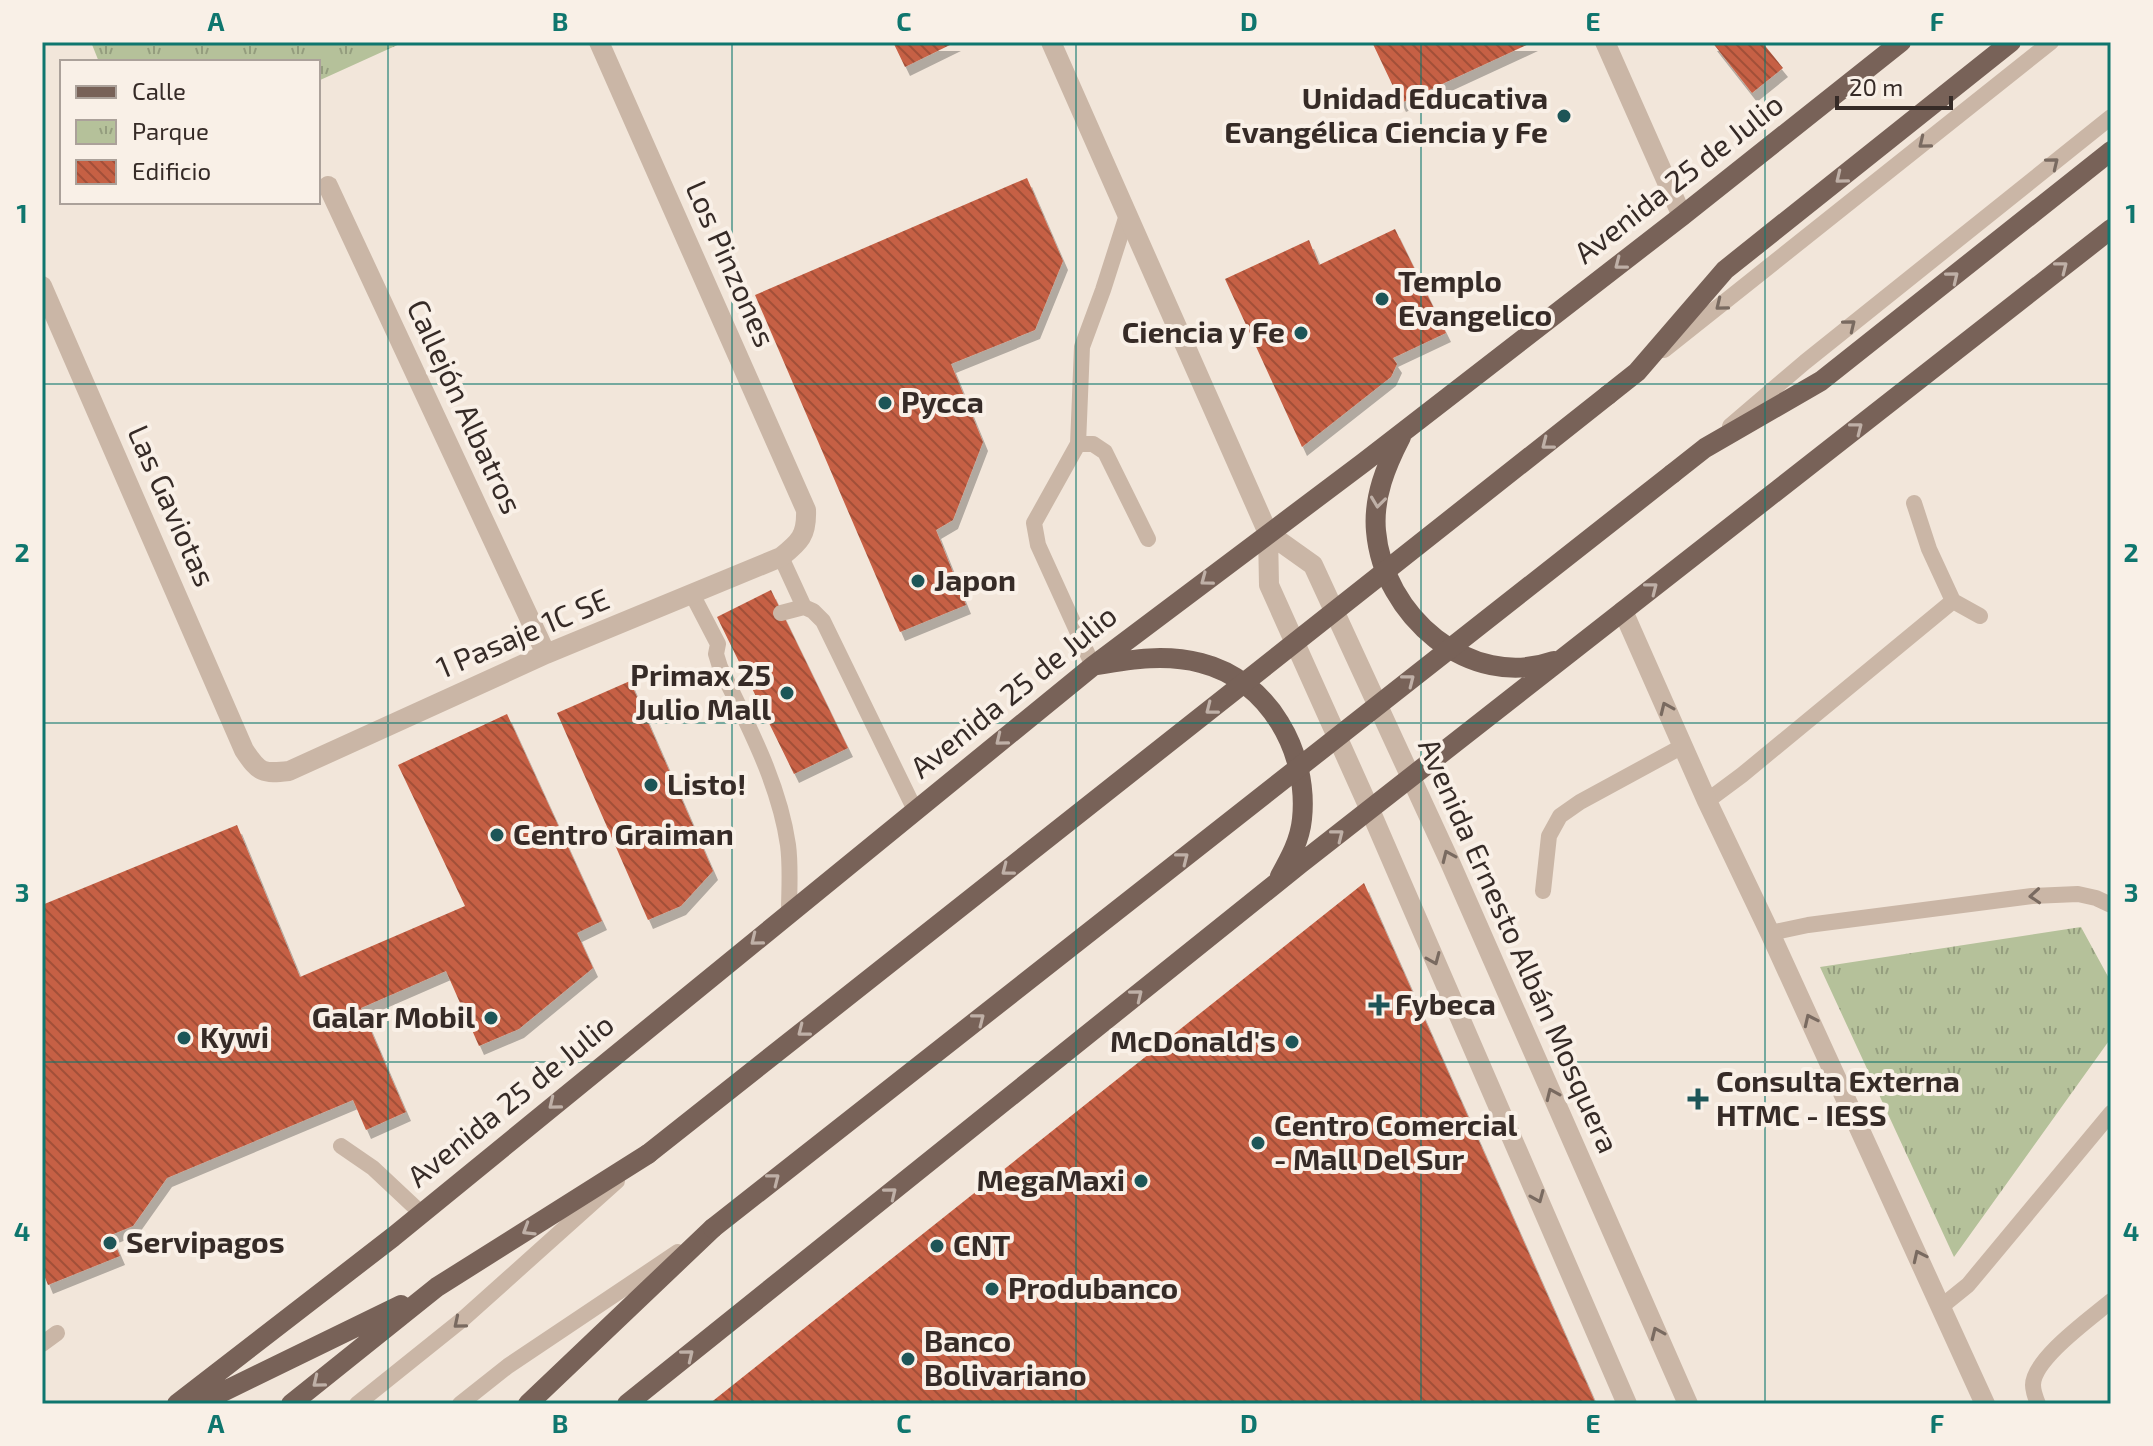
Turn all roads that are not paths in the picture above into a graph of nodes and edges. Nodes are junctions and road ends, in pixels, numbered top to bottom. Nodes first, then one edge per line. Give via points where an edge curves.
1 (599, 42) edge
2 (1051, 42) edge
3 (1605, 42) edge
4 (1901, 42) edge
5 (2011, 42) edge
6 (2051, 42) edge
7 (2111, 117) edge
8 (2111, 151) edge
9 (328, 186) dead end
10 (1127, 215) junction
11 (1682, 216) junction
12 (2111, 229) edge
13 (42, 286) edge
14 (1637, 372) junction
15 (1405, 430) junction
16 (1078, 444) junction
17 (1705, 448) junction
18 (1914, 503) dead end
19 (806, 510) joint
20 (1268, 533) junction
21 (1148, 539) dead end
22 (781, 557) junction
23 (692, 594) junction
24 (1953, 601) junction
25 (804, 607) junction
26 (1623, 611) junction
27 (781, 613) dead end
28 (1980, 616) dead end
29 (546, 654) junction
30 (1564, 657) junction
31 (1093, 666) junction
32 (1683, 746) junction
33 (244, 750) joint
34 (1411, 777) junction
35 (1707, 801) junction
36 (915, 810) junction
37 (1370, 810) junction
38 (1277, 883) junction
39 (1543, 891) dead end
40 (2111, 905) edge
41 (789, 913) junction
42 (1770, 933) junction
43 (2111, 1113) edge
44 (341, 1146) dead end
45 (645, 1156) junction
46 (421, 1213) junction
47 (710, 1230) junction
48 (437, 1287) junction
49 (2111, 1301) edge
50 (1942, 1306) junction
51 (57, 1333) dead end
52 (42, 1344) edge
53 (177, 1404) edge
54 (198, 1404) edge
55 (291, 1404) edge
56 (357, 1404) edge
57 (460, 1404) edge
58 (528, 1404) edge
59 (627, 1404) edge
60 (1627, 1404) edge
61 (1688, 1404) edge
62 (1985, 1404) edge
63 (2038, 1404) edge

1 - 19 street, Los Pinzones
2 - 10 street
3 - 11 street
4 - 11 main road, Avenida 25 de Julio
5 -> 14 main road via 1725,270
6 -> 14 lane
17 -> 7 lane
17 -> 8 main road via 1821,381
9 - 29 street, Callejón Albatros
10 - 16 lane via 1082,347
10 - 20 street
11 -> 15 main road, Avenida 25 de Julio
26 -> 12 main road
13 - 33 street, Las Gaviotas
14 -> 45 main road, bridge
15 - 20 main road, Avenida 25 de Julio
15 -> 30 main road via 1378,496 1376,530 1394,593 1439,642 1469,658 1501,667 1535,668
16 - 21 lane via 1093,444 1105,452
16 - 31 lane via 1034,523 1038,545
47 -> 17 main road, bridge
18 - 24 lane
19 - 22 street, 1 Pasaje 1C SE via 804,535
20 -> 31 main road, Avenida 25 de Julio
20 - 34 street, Avenida Ernesto Albán Mosquera via 1313,565
20 - 37 street via 1269,585
22 - 23 street, 1 Pasaje 1C SE
22 - 25 lane
23 - 29 street, 1 Pasaje 1C SE
23 - 41 lane via 722,642 716,654 720,667 768,770 781,811 788,848
24 - 28 lane
24 - 35 lane
25 - 27 lane
25 - 36 lane via 823,621
26 - 30 main road
32 -> 26 street
29 - 33 street, 1 Pasaje 1C SE via 289,771 269,773 254,765
30 - 34 main road
31 -> 36 main road, Avenida 25 de Julio
31 - 38 main road via 1173,657 1236,678 1262,699 1283,725 1303,788 1293,854
32 - 35 street
32 - 39 lane via 1560,816 1549,836
34 - 37 main road
61 -> 34 street, Avenida Ernesto Albán Mosquera
35 - 42 street
36 - 41 main road, Avenida 25 de Julio
38 -> 37 main road
37 -> 60 street
59 -> 38 main road
40 -> 42 lane via 2078,894 2032,896
41 -> 46 main road, Avenida 25 de Julio
50 -> 42 street
43 - 50 lane via 1968,1285
44 - 46 lane
45 -> 48 main road
45 -> 56 lane via 463,1319
46 - 53 main road, Avenida 25 de Julio
47 - 57 lane
47 - 58 main road
48 - 54 main road
48 -> 55 main road
49 - 63 lane via 2038,1368 2033,1385
50 - 62 street
51 - 52 lane

